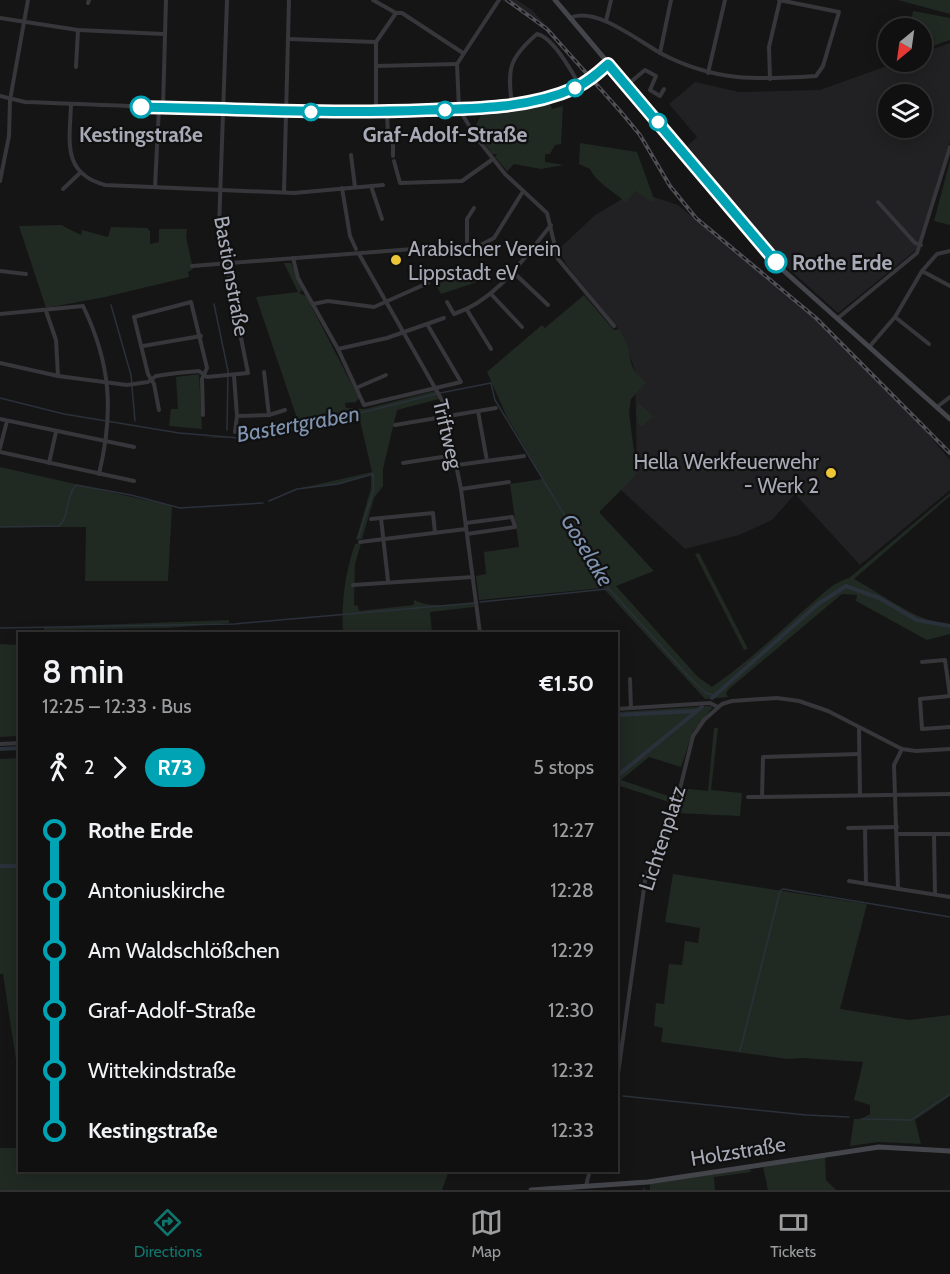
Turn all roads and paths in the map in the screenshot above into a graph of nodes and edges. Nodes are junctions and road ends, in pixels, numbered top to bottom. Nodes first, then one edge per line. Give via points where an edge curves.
1 (28, 0) edge
2 (166, 0) edge
3 (227, 0) edge
4 (289, 0) edge
5 (373, 0) edge
6 (499, 0) edge
7 (555, 0) edge
8 (611, 0) edge
9 (671, 0) edge
10 (725, 0) edge
11 (780, 0) edge
12 (396, 13) junction
13 (0, 18) edge
14 (569, 18) junction
15 (606, 21) junction
16 (24, 23) junction
17 (78, 30) junction
18 (164, 34) junction
19 (288, 39) junction
20 (376, 42) junction
21 (463, 53) junction
22 (660, 53) junction
23 (457, 64) junction
24 (608, 64) junction
25 (376, 66) junction
26 (76, 67) dead end
27 (708, 73) junction
28 (770, 79) junction
29 (580, 86) junction
30 (626, 86) junction
31 (664, 89) dead end
32 (0, 96) edge
33 (10, 100) junction
34 (71, 104) junction
35 (512, 104) junction
36 (161, 107) junction
37 (223, 109) junction
38 (459, 109) junction
39 (286, 112) junction
40 (376, 112) junction
41 (387, 112) junction
42 (950, 147) edge
43 (351, 155) dead end
44 (493, 159) junction
45 (80, 173) junction
46 (0, 181) edge
47 (384, 185) dead end
48 (371, 186) junction
49 (155, 187) junction
50 (355, 187) junction
51 (342, 188) junction
52 (63, 189) dead end
53 (220, 189) junction
54 (284, 191) junction
55 (522, 192) junction
56 (878, 202) dead end
57 (474, 208) dead end
58 (382, 219) dead end
59 (551, 225) junction
60 (921, 245) junction
61 (468, 248) junction
62 (356, 249) dead end
63 (950, 251) edge
64 (359, 254) junction
65 (293, 258) junction
66 (226, 263) junction
67 (192, 266) dead end
68 (0, 271) edge
69 (513, 272) junction
70 (922, 272) junction
71 (26, 274) dead end
72 (428, 283) dead end
73 (950, 286) edge
74 (491, 294) junction
75 (447, 302) dead end
76 (387, 303) junction
77 (314, 304) junction
78 (548, 305) dead end
79 (467, 310) junction
80 (45, 311) junction
81 (0, 314) edge
82 (895, 317) junction
83 (444, 318) dead end
84 (838, 318) junction
85 (427, 324) junction
86 (614, 326) dead end
87 (522, 327) dead end
88 (404, 332) junction
89 (201, 336) junction
90 (929, 344) dead end
91 (143, 346) junction
92 (870, 346) junction
93 (338, 349) junction
94 (491, 349) dead end
95 (0, 363) edge
96 (264, 372) dead end
97 (204, 373) junction
98 (229, 375) junction
99 (386, 375) dead end
100 (58, 376) junction
101 (152, 378) junction
102 (108, 383) junction
103 (356, 388) junction
104 (438, 391) junction
105 (950, 397) edge
106 (496, 408) dead end
107 (937, 408) junction
108 (159, 410) dead end
109 (285, 410) dead end
110 (478, 411) junction
111 (203, 415) dead end
112 (269, 415) junction
113 (237, 416) junction
114 (448, 416) junction
115 (0, 419) edge
116 (950, 419) edge
117 (7, 421) junction
118 (395, 425) dead end
119 (56, 432) junction
120 (235, 432) dead end
121 (107, 442) junction
122 (134, 447) dead end
123 (0, 450) edge
124 (454, 455) junction
125 (524, 456) dead end
126 (487, 461) junction
127 (49, 463) junction
128 (403, 464) dead end
129 (457, 465) junction
130 (99, 474) junction
131 (134, 481) dead end
132 (509, 482) dead end
133 (460, 489) junction
134 (381, 518) junction
135 (371, 519) dead end
136 (466, 523) junction
137 (467, 532) junction
138 (435, 533) junction
139 (383, 539) junction
140 (360, 542) dead end
141 (473, 577) junction
142 (388, 581) junction
143 (353, 585) dead end
144 (480, 632) edge
145 (922, 662) dead end
146 (630, 679) dead end
147 (950, 696) edge
148 (718, 707) junction
149 (631, 708) junction
150 (618, 709) edge
151 (950, 727) edge
152 (859, 729) junction
153 (18, 743) edge
154 (0, 744) edge
155 (902, 749) junction
156 (950, 749) edge
157 (859, 754) junction
158 (897, 793) junction
159 (860, 794) junction
160 (950, 794) edge
161 (748, 797) dead end
162 (762, 797) junction
163 (897, 827) junction
164 (848, 828) dead end
165 (866, 828) junction
166 (897, 834) junction
167 (934, 834) junction
168 (950, 834) edge
169 (849, 881) dead end
170 (866, 884) junction
171 (898, 889) junction
172 (935, 894) junction
173 (950, 897) edge
174 (618, 1074) edge
175 (950, 1151) edge
176 (590, 1172) edge
177 (648, 1182) junction
178 (586, 1186) junction
179 (531, 1190) edge
180 (648, 1190) edge

1 - 16 street
2 - 18 street
3 - 37 street, Bastionstraße
4 - 19 street
5 - 12 street
6 - 21 street
7 - 14 main road
8 - 15 street
9 - 22 street
10 - 27 street
11 - 28 street via 769,47
11 - 28 street via 838,12 820,74
12 - 20 street
12 - 21 street via 402,13
13 - 16 street
14 - 15 street via 582,15
14 - 24 main road
15 - 22 street
16 - 17 street
16 - 33 street
17 - 18 street
17 - 26 street
18 - 36 street
19 - 20 street
19 - 39 street
20 - 25 street
21 - 23 street
22 - 27 street
23 - 25 street
23 - 38 street
24 - 29 street
24 - 30 main road
25 - 40 street
27 - 28 street via 736,79
29 - 35 street
29 - 35 street via 552,44 537,34 516,55 510,68
30 - 31 street via 645,70 656,76 650,90 660,96
30 - 84 main road via 776,262
32 - 33 street
33 - 34 street
33 - 46 street via 9,136
34 - 36 street
34 - 45 street via 70,152
35 - 38 street
36 - 37 street
36 - 49 street
37 - 39 street
37 - 53 street, Bastionstraße
38 - 41 street
38 - 44 street
39 - 40 street
39 - 54 street
40 - 41 street
41 - 44 street via 388,137 393,144 400,183 462,181
42 - 60 street
43 - 50 street
44 - 55 street
45 - 49 street via 105,185
45 - 52 street
47 - 48 street
48 - 50 street
48 - 58 street
49 - 53 street
50 - 51 street
51 - 54 street
51 - 62 street
53 - 54 street
53 - 66 street, Bastionstraße via 219,227
55 - 59 street via 547,213
55 - 61 street via 494,238 485,245
56 - 60 street
57 - 61 street via 467,219
59 - 69 street
59 - 86 street via 558,259
60 - 84 street via 910,261
61 - 64 street
63 - 70 street via 937,254
64 - 65 street
64 - 76 street, Triftweg
65 - 66 street
65 - 77 street via 298,278
66 - 67 street
66 - 98 street, Bastionstraße via 248,373
68 - 71 street
69 - 74 street
69 - 78 street
70 - 73 street
70 - 82 street
72 - 76 street
74 - 79 street
74 - 87 street
75 - 79 street via 454,314
76 - 77 street via 374,307 328,301
76 - 88 street, Triftweg
77 - 93 street
79 - 94 street
80 - 81 street
80 - 100 street via 56,340
80 - 102 street via 84,306 102,350
82 - 90 street
82 - 92 street
83 - 85 street
84 - 92 main road
85 - 88 street
85 - 104 street via 461,382
88 - 93 street
88 - 104 street, Triftweg
89 - 91 street
89 - 91 street via 191,302 134,317
89 - 97 street via 207,368
91 - 101 street
92 - 107 main road
93 - 103 street
95 - 100 street
96 - 112 street
97 - 98 street via 207,377
97 - 101 street
97 - 111 street
98 - 113 street
99 - 103 street
100 - 102 street
101 - 102 street via 131,384
101 - 108 street
102 - 121 street
103 - 104 street via 367,406
104 - 114 street, Triftweg
105 - 107 street
106 - 110 street
107 - 116 main road
109 - 112 street
110 - 114 street
110 - 126 street
112 - 113 street
113 - 120 street
114 - 118 street
114 - 124 street, Triftweg
115 - 117 street
117 - 119 street
117 - 123 street
119 - 121 street
119 - 127 street
121 - 122 street
121 - 130 street
123 - 127 street
124 - 128 street
124 - 129 street, Triftweg
125 - 126 street
126 - 129 street
127 - 130 street
129 - 133 street, Triftweg
130 - 131 street
132 - 133 street
133 - 136 street, Triftweg
134 - 135 street
134 - 138 street via 433,513
134 - 139 street
136 - 137 street, Triftweg
136 - 137 street via 512,517 515,527
137 - 138 street
137 - 141 street, Triftweg
138 - 139 street
139 - 140 street
139 - 142 street
141 - 142 street via 411,583
141 - 144 street, Triftweg
142 - 143 street
145 - 147 street via 945,660
146 - 149 street
147 - 151 street via 920,699 922,729
148 - 149 street via 710,703
148 - 152 street via 732,701 788,699 816,705
148 - 174 street, Lichtenplatz via 693,736 672,821 648,871
149 - 150 street
152 - 155 street
152 - 157 street
153 - 154 street
155 - 156 street
155 - 158 street via 894,765
157 - 159 street
157 - 162 street via 763,757
158 - 159 street
158 - 160 street
158 - 163 street
159 - 162 street
161 - 162 street
163 - 165 street
163 - 166 street
164 - 165 street
165 - 170 street
166 - 167 street
166 - 171 street
167 - 168 street
167 - 172 street
169 - 170 street
170 - 171 street
171 - 172 street
172 - 173 street
175 - 177 main road, Holzstraße via 879,1147
176 - 178 street
177 - 178 main road, Holzstraße
177 - 180 street
178 - 179 main road, Holzstraße

